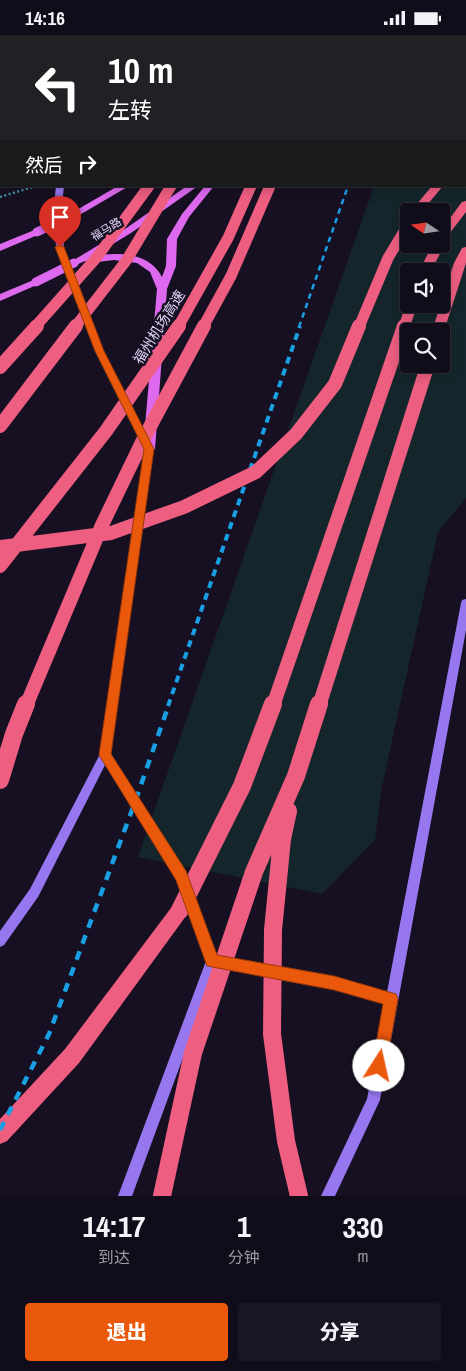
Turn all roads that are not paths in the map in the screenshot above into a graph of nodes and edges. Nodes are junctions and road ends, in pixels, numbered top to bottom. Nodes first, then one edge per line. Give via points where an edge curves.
1 (60, 187) edge
2 (123, 187) edge
3 (148, 187) edge
4 (170, 187) edge
5 (193, 187) edge
6 (209, 187) edge
7 (252, 187) edge
8 (270, 187) edge
9 (437, 187) edge
10 (423, 203) edge
11 (466, 204) edge
12 (58, 222) junction
13 (450, 226) edge
14 (400, 238) edge
15 (0, 248) edge
16 (466, 251) edge
17 (74, 263) junction
18 (162, 289) junction
19 (0, 299) edge
20 (409, 313) edge
21 (441, 323) edge
22 (0, 367) edge
23 (425, 373) edge
24 (0, 426) edge
25 (149, 449) junction
26 (0, 547) edge
27 (0, 566) edge
28 (466, 603) edge
29 (105, 755) junction
30 (296, 776) junction
31 (0, 780) edge
32 (0, 941) edge
33 (212, 961) junction
34 (391, 999) junction
35 (0, 1134) edge
36 (125, 1196) edge
37 (162, 1196) edge
38 (299, 1196) edge
39 (328, 1196) edge

1 - 12 street
2 - 12 main road, bridge
3 - 22 highway, bridge via 90,265
4 - 24 highway, bridge via 126,261
5 - 17 main road, 福马路
6 - 18 main road via 185,216 172,239 171,266
7 - 27 highway, 福州机场高速, bridge via 234,229 168,345 84,462
8 - 31 highway, bridge via 231,276 145,436 102,525 14,735
9 - 10 highway
11 - 13 highway
12 - 15 main road, bridge
12 - 25 street via 60,247 99,351
14 - 26 highway, bridge via 388,258 335,384 296,434 256,472 184,507 111,533
16 - 21 highway
17 - 18 main road via 105,256 133,259 153,269
17 - 19 main road, 福马路, bridge
18 - 25 main road
20 - 35 highway, bridge via 242,786 180,910 72,1057
23 - 30 highway, bridge
25 - 29 street
28 - 34 street
29 - 32 street via 34,893
29 - 33 street via 182,876
30 - 37 highway, bridge via 254,872 193,1053
30 - 38 highway, bridge via 282,839 274,930 272,1034 286,1141
33 - 34 street via 334,983
33 - 36 street
34 - 39 street via 373,1100

